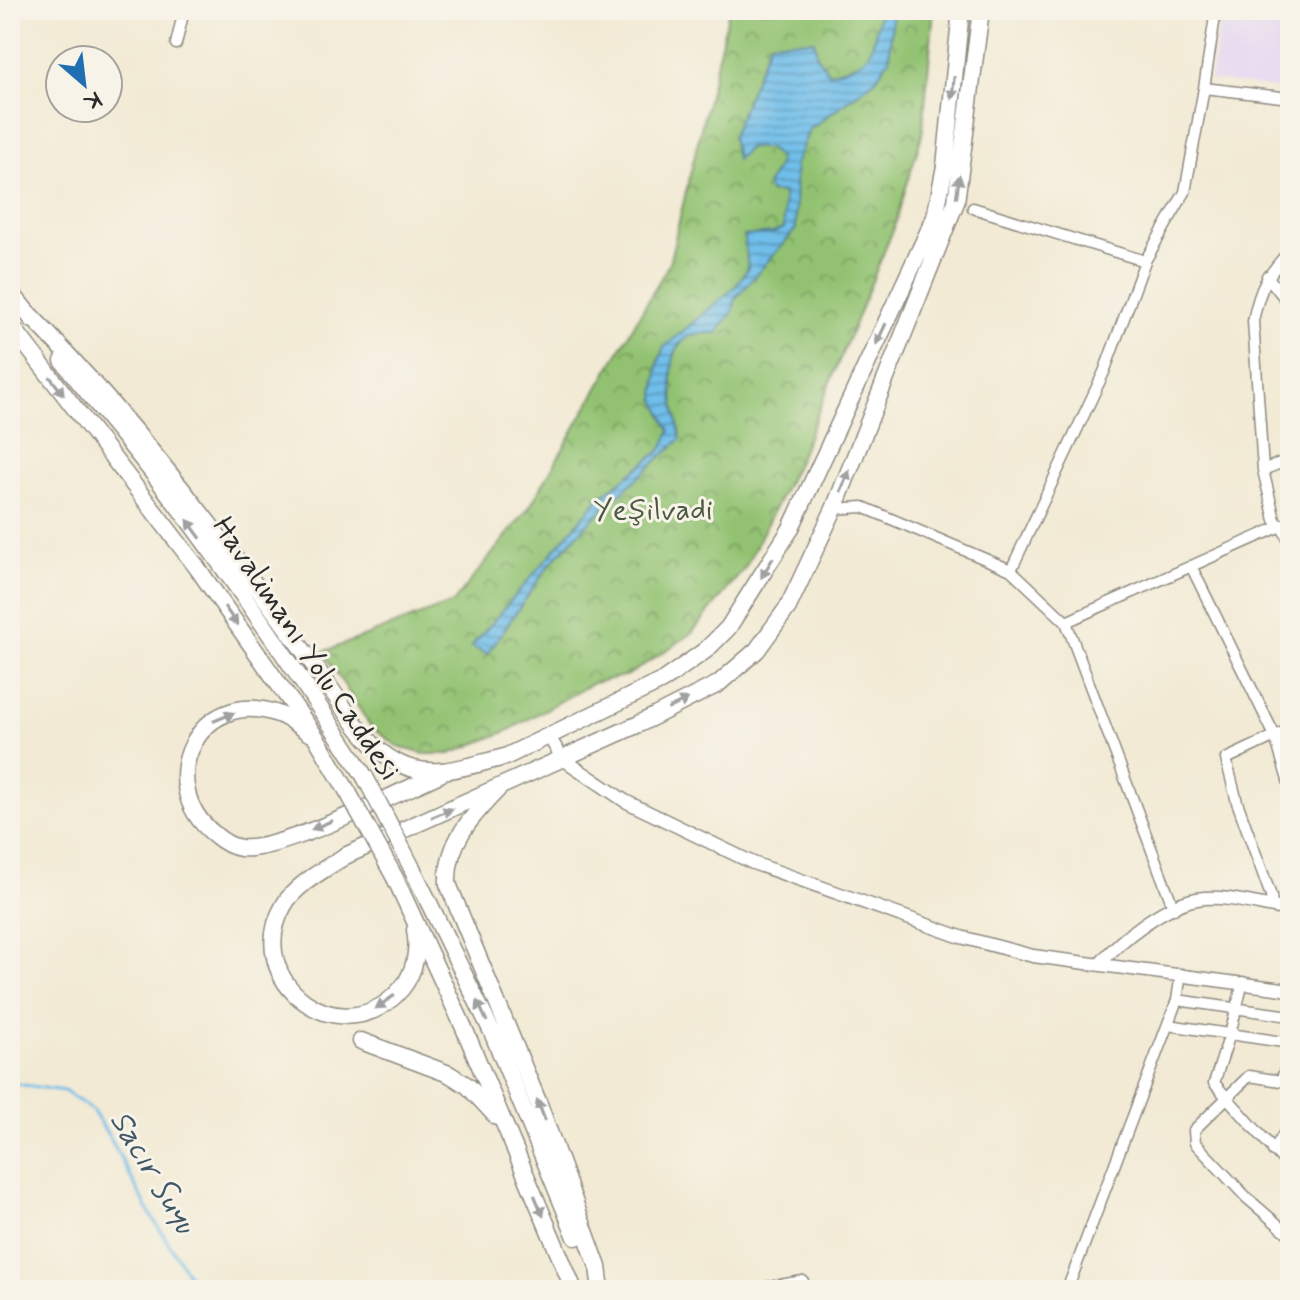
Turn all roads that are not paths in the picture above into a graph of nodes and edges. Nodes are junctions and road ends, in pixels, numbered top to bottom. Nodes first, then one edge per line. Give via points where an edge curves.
1 (184, 10) edge
2 (961, 10) edge
3 (981, 10) edge
4 (1216, 10) edge
5 (176, 44) dead end
6 (1204, 88) junction
7 (1290, 98) edge
8 (973, 208) dead end
9 (1290, 250) edge
10 (1145, 261) junction
11 (1267, 276) junction
12 (10, 291) edge
13 (1290, 305) edge
14 (27, 312) junction
15 (10, 324) edge
16 (1290, 459) edge
17 (1263, 470) junction
18 (834, 509) junction
19 (1285, 524) edge
20 (1290, 545) edge
21 (1191, 566) junction
22 (1011, 570) junction
23 (1066, 622) junction
24 (1290, 729) edge
25 (1275, 736) junction
26 (549, 737) junction
27 (317, 739) junction
28 (563, 759) junction
29 (445, 772) junction
30 (1290, 787) edge
31 (498, 789) junction
32 (1272, 907) junction
33 (410, 909) junction
34 (1174, 909) junction
35 (1290, 910) edge
36 (1100, 964) junction
37 (1181, 974) junction
38 (1243, 982) junction
39 (1290, 990) edge
40 (1177, 1000) junction
41 (1236, 1009) junction
42 (1290, 1016) edge
43 (1168, 1025) junction
44 (1230, 1034) junction
45 (361, 1041) dead end
46 (1290, 1043) edge
47 (1290, 1056) edge
48 (1286, 1084) edge
49 (1228, 1098) junction
50 (1290, 1124) edge
51 (507, 1127) junction
52 (1273, 1151) junction
53 (1290, 1168) edge
54 (1290, 1235) edge
55 (574, 1290) edge
56 (599, 1290) edge
57 (750, 1290) edge
58 (804, 1290) edge
59 (1067, 1290) edge

1 - 5 street
2 -> 26 main road via 935,217 790,530 743,607 706,650 662,681
18 -> 3 main road via 956,202
4 - 6 street
6 - 7 street
6 - 10 street via 1185,192
8 - 10 street
9 - 11 street
10 - 22 street via 1104,372
11 - 13 street
11 - 17 street via 1253,321
12 - 14 main road, Havalimanı Yolu Caddesi
14 - 29 main road via 88,374 161,462 378,750 418,771
56 -> 14 main road, Havalimanı Yolu Caddesi, bridge via 492,1032 365,777 176,504
15 -> 27 main road, Havalimanı Yolu Caddesi via 196,566
16 - 17 street
17 - 19 street via 1275,520
18 - 22 street via 863,507
28 -> 18 main road via 718,684 757,650 788,607
19 - 20 street
19 - 21 street
21 - 23 street
21 - 25 street
22 - 23 street
23 - 34 street
24 - 25 street
25 - 30 street
25 - 32 street via 1226,759
26 - 28 street
26 - 29 main road via 505,757
29 -> 27 main road via 281,842 241,848 221,840 196,814 184,778 185,760 197,736 216,718 256,709 278,714
27 - 33 main road, Havalimanı Yolu Caddesi, bridge
28 - 31 main road
28 - 36 street via 625,801 753,863 961,937 1033,956
33 -> 31 main road via 417,941 414,964 393,999 370,1012 339,1017 322,1013 282,981 274,935 284,904 312,877 345,856
56 -> 31 main road via 598,1267 539,1104 448,884 451,851 462,830
32 - 34 street via 1197,899
32 - 35 street
33 - 51 main road, Havalimanı Yolu Caddesi
34 - 36 street via 1157,916
36 - 37 street
37 - 38 street
37 - 40 street
38 - 39 street
38 - 41 street
40 - 41 street
40 - 43 street
41 - 42 street
41 - 44 street
43 - 44 street
43 - 59 street
44 - 46 street
44 - 49 street via 1214,1083
45 - 51 main road via 449,1074
47 - 48 street
48 - 49 street via 1249,1076
49 - 52 street
49 - 54 street via 1194,1130 1195,1143
50 - 52 street
51 -> 55 main road, Havalimanı Yolu Caddesi
52 - 53 street
57 - 58 street via 803,1281

